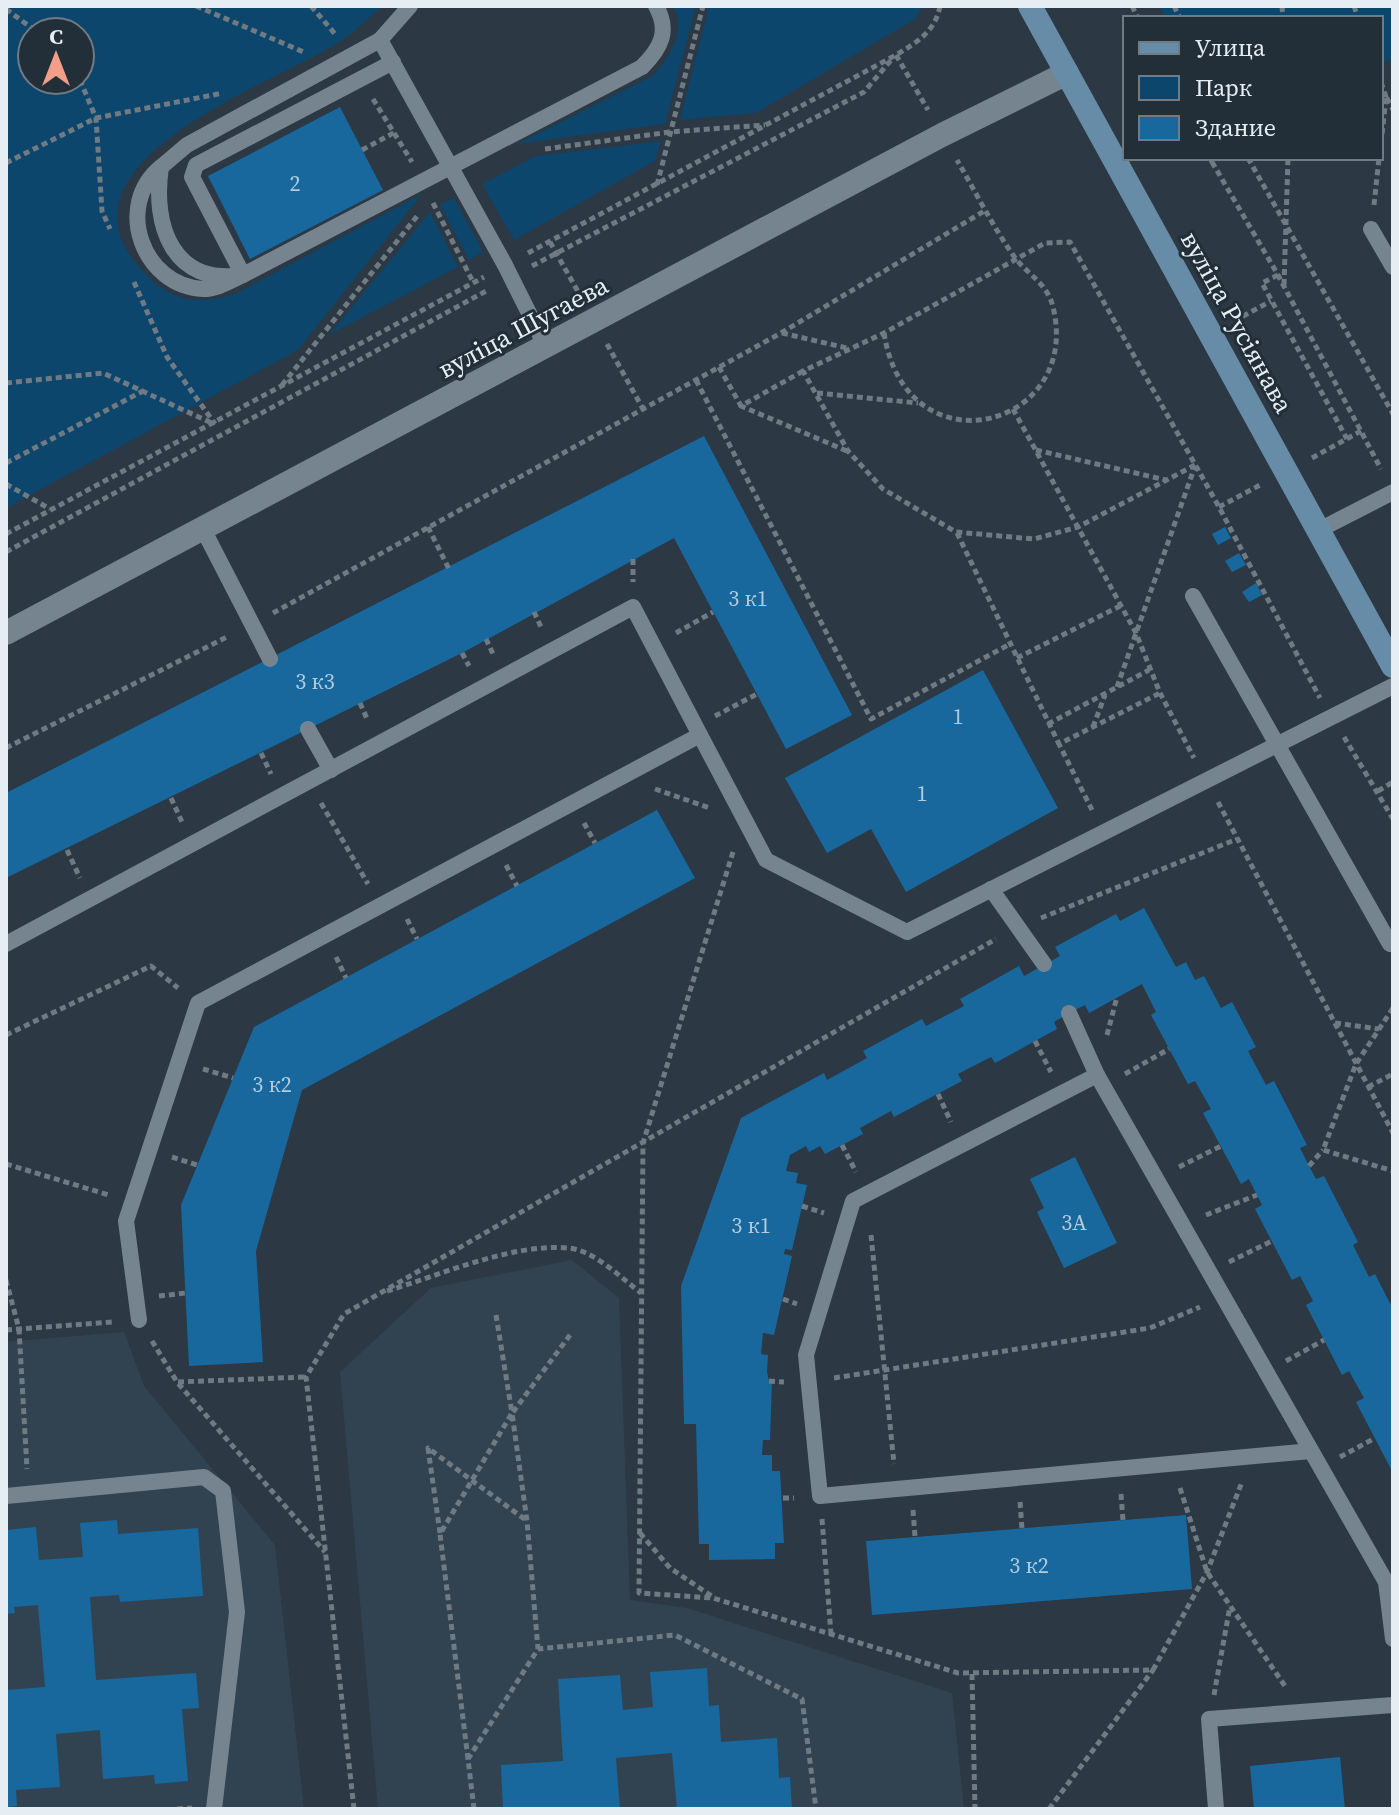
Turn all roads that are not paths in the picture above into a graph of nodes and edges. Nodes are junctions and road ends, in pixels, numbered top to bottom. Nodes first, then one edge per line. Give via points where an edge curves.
1 (410, 6) edge
2 (656, 6) edge
3 (1030, 6) edge
4 (380, 40) junction
5 (393, 62) junction
6 (1067, 73) junction
7 (161, 167) junction
8 (449, 168) junction
9 (1371, 229) road end
10 (1393, 267) edge
11 (243, 275) junction
12 (546, 347) junction
13 (1390, 485) edge
14 (203, 529) junction
15 (1319, 530) junction
16 (1193, 596) dead end
17 (6, 633) edge
18 (270, 659) dead end
19 (1393, 666) edge
20 (1393, 686) edge
21 (308, 729) dead end
22 (698, 730) junction
23 (1277, 745) junction
24 (331, 770) junction
25 (991, 889) junction
26 (6, 944) edge
27 (1390, 944) dead end
28 (1044, 964) dead end
29 (1069, 1013) dead end
30 (1100, 1081) junction
31 (139, 1320) road end
32 (1311, 1451) junction
33 (6, 1496) edge
34 (1393, 1639) edge
35 (1393, 1705) edge
36 (214, 1809) edge
37 (1216, 1809) edge

1 - 4 lane
2 - 8 lane via 664,34 659,50 642,67
3 - 6 main road, вуліца Русіянава
4 - 5 lane
4 - 7 lane via 187,145
5 - 8 lane
5 - 11 lane via 196,165 192,177
6 - 12 street, вуліца Шугаева
6 - 15 main road, вуліца Русіянава
7 - 11 lane via 159,212 177,253 193,269 213,278
7 - 11 lane via 149,177 135,212 146,253 182,285 218,288
8 - 11 lane
8 - 12 lane
9 - 10 lane
12 - 14 street, вуліца Шугаева
13 - 15 lane
14 - 17 street, вуліца Шугаева
14 - 18 lane
15 - 19 main road, вуліца Русіянава
16 - 23 lane
20 - 23 lane
21 - 24 lane
22 - 24 lane via 633,607
22 - 25 lane via 766,860 907,932
22 - 31 lane via 198,1003 126,1221
23 - 25 lane
23 - 27 lane
24 - 26 lane
25 - 28 lane
29 - 30 lane
30 - 32 lane
30 - 32 lane via 853,1201 806,1355 820,1496
32 - 34 lane via 1386,1582
33 - 36 lane via 204,1477 223,1491 237,1612
35 - 37 lane via 1209,1719

